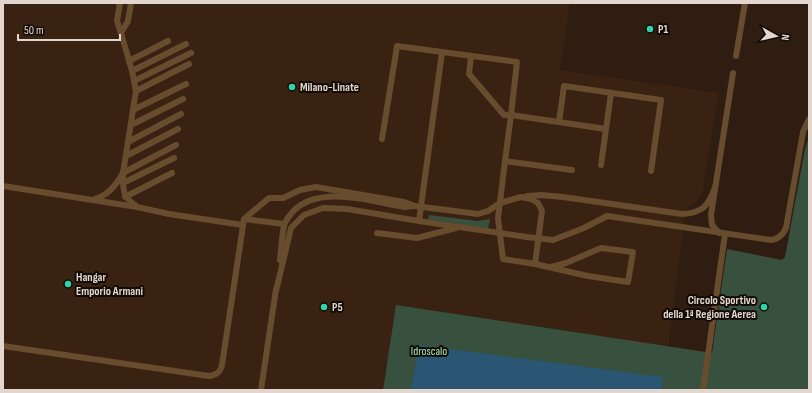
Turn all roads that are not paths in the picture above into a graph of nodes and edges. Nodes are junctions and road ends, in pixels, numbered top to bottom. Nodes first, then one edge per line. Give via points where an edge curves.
1 (120, 3) edge
2 (131, 3) edge
3 (745, 3) edge
4 (121, 33) junction
5 (168, 42) dead end
6 (186, 44) dead end
7 (442, 52) junction
8 (191, 53) dead end
9 (471, 56) junction
10 (736, 56) dead end
11 (129, 61) junction
12 (189, 64) dead end
13 (132, 71) junction
14 (733, 73) dead end
15 (134, 81) junction
16 (186, 84) dead end
17 (136, 91) junction
18 (611, 93) junction
19 (183, 99) dead end
20 (133, 110) junction
21 (181, 114) dead end
22 (511, 115) junction
23 (809, 119) edge
24 (559, 122) junction
25 (131, 125) junction
26 (178, 129) dead end
27 (606, 129) junction
28 (382, 139) dead end
29 (128, 142) junction
30 (176, 145) dead end
31 (126, 156) junction
32 (174, 158) dead end
33 (505, 161) junction
34 (601, 165) dead end
35 (572, 170) dead end
36 (651, 171) dead end
37 (123, 173) junction
38 (172, 173) dead end
39 (123, 183) junction
40 (3, 186) edge
41 (715, 187) junction
42 (125, 197) junction
43 (521, 197) junction
44 (92, 200) junction
45 (500, 203) junction
46 (415, 206) junction
47 (137, 207) junction
48 (422, 207) junction
49 (419, 221) junction
50 (244, 222) junction
51 (284, 224) junction
52 (459, 227) junction
53 (377, 233) dead end
54 (500, 233) junction
55 (722, 233) junction
56 (539, 238) junction
57 (535, 264) junction
58 (551, 267) junction
59 (276, 291) junction
60 (3, 346) edge
61 (261, 390) edge
62 (703, 390) edge

1 - 4 lane via 117,21
2 - 4 lane via 128,21
3 - 10 lane
4 - 11 lane
5 - 11 lane
6 - 13 lane
7 - 9 lane
7 - 28 lane via 397,46
7 - 48 lane
8 - 15 lane
9 - 22 lane via 469,74 504,115
9 - 22 lane via 517,62
11 - 13 lane
12 - 17 lane
13 - 15 lane
14 - 41 lane
15 - 17 lane
16 - 20 lane
17 - 20 lane
18 - 24 lane via 564,86
18 - 27 lane
18 - 36 lane via 661,100
19 - 25 lane
20 - 25 lane
21 - 29 lane
22 - 24 lane
22 - 33 lane
23 - 55 lane via 803,132 784,233 771,240
24 - 27 lane
25 - 29 lane
26 - 31 lane
27 - 34 lane
29 - 31 lane
30 - 37 lane
31 - 37 lane
32 - 39 lane
33 - 35 lane
33 - 45 lane
37 - 39 lane
37 - 44 lane via 107,194
38 - 42 lane
39 - 42 lane
40 - 44 lane
41 - 43 lane via 712,199 705,207 694,213 682,214 563,197
41 - 55 lane via 711,220 712,225
42 - 47 lane
43 - 45 lane
43 - 56 lane via 538,203 542,212
44 - 47 lane
45 - 48 lane via 488,212 478,214
45 - 54 lane
46 - 48 lane
46 - 50 lane via 316,187 300,190 283,198 268,198
46 - 51 lane via 404,207 338,196 320,198 308,200 295,209
47 - 50 lane via 169,214
48 - 49 lane
49 - 52 lane
49 - 59 lane via 347,209 323,208 304,215 291,228
50 - 51 lane
50 - 60 lane via 222,364 215,375
51 - 59 lane
52 - 53 lane via 416,238
52 - 54 lane
54 - 56 lane
54 - 57 lane via 503,259
55 - 56 lane via 607,216 553,240
55 - 62 lane
56 - 57 lane
57 - 58 lane
58 - 58 lane via 628,282 633,252 601,248
59 - 61 lane

